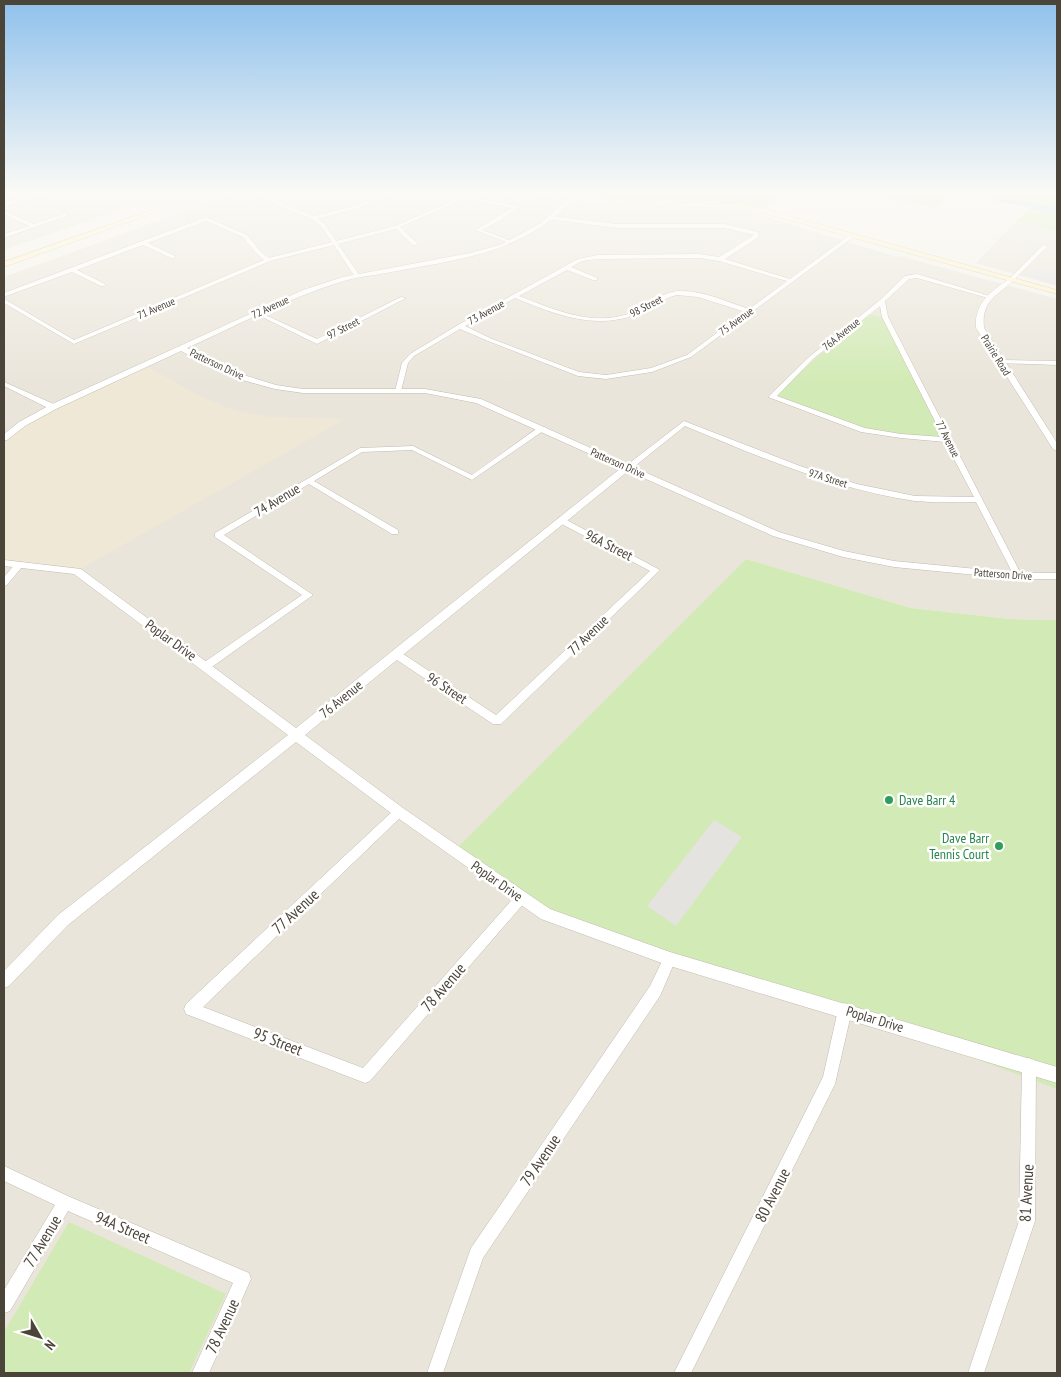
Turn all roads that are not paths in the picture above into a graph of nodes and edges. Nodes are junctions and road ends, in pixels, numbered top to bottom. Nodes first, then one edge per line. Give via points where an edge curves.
1 (26, 257) edge
2 (106, 257) edge
3 (265, 257) edge
4 (280, 257) edge
5 (345, 257) edge
6 (458, 257) edge
7 (596, 257) edge
8 (699, 257) edge
9 (723, 257) edge
10 (824, 257) edge
11 (929, 257) edge
12 (1034, 257) edge
13 (720, 259) junction
14 (268, 260) junction
15 (4, 265) edge
16 (565, 267) junction
17 (72, 270) junction
18 (358, 276) junction
19 (595, 279) dead end
20 (1011, 280) junction
21 (792, 281) junction
22 (103, 285) dead end
23 (1057, 292) edge
24 (4, 296) edge
25 (514, 296) junction
26 (990, 297) junction
27 (402, 298) dead end
28 (4, 301) edge
29 (882, 301) junction
30 (750, 311) junction
31 (257, 314) junction
32 (866, 314) junction
33 (885, 317) junction
34 (460, 326) junction
35 (182, 348) junction
36 (1000, 362) junction
37 (1057, 363) edge
38 (4, 384) edge
39 (398, 391) junction
40 (53, 407) junction
41 (684, 423) joint
42 (542, 429) junction
43 (4, 438) edge
44 (949, 440) junction
45 (1057, 449) edge
46 (628, 468) junction
47 (309, 481) junction
48 (979, 500) junction
49 (561, 520) junction
50 (395, 532) dead end
51 (4, 563) edge
52 (20, 565) junction
53 (656, 570) joint
54 (1018, 576) junction
55 (1057, 576) edge
56 (4, 583) edge
57 (397, 655) junction
58 (206, 666) junction
59 (497, 721) joint
60 (296, 735) junction
61 (399, 812) junction
62 (521, 898) junction
63 (670, 959) junction
64 (4, 981) edge
65 (191, 1009) joint
66 (845, 1010) junction
67 (1029, 1065) junction
68 (1057, 1075) edge
69 (364, 1076) joint
70 (4, 1173) edge
71 (65, 1202) junction
72 (243, 1279) joint
73 (4, 1305) edge
74 (200, 1373) edge
75 (435, 1373) edge
76 (682, 1373) edge
77 (976, 1373) edge

1 - 15 main road
2 - 17 street
3 - 14 street
4 - 14 street, 71 Avenue
5 - 18 street
6 - 18 street, 72 Avenue
7 - 16 street, 73 Avenue
8 - 13 street, 73 Avenue
9 - 13 street
10 - 21 street, 75 Avenue
11 - 20 main road
12 - 20 street, Prairie Road
13 - 21 street, 73 Avenue
14 - 28 street, 71 Avenue via 74,342
16 - 19 street
16 - 25 street, 73 Avenue
17 - 22 street
17 - 24 street
18 - 31 street, 72 Avenue via 305,291
20 - 23 main road
20 - 26 street, Prairie Road
21 - 30 street, 75 Avenue
25 - 30 street, 98 Street via 585,319 627,316 679,293 706,297
25 - 34 street, 73 Avenue
26 - 29 street, 76A Avenue via 917,276 907,277
26 - 36 street, Prairie Road via 980,309 978,318 980,328
27 - 31 street, 97 Street via 317,342
29 - 32 street, 76A Avenue
29 - 33 street, 77 Avenue
30 - 34 street, 75 Avenue via 689,356 652,370 606,377 578,374
31 - 35 street, 72 Avenue
32 - 33 street
32 - 44 street, 76A Avenue via 811,358 772,397 864,430
33 - 44 street, 77 Avenue
34 - 39 street, 73 Avenue via 412,354 405,363
35 - 39 street, Patterson Drive via 234,375 275,387 303,391
35 - 40 street, 72 Avenue
36 - 37 street
36 - 45 street, Prairie Road
38 - 40 street
39 - 42 street, Patterson Drive via 425,391 478,401
40 - 43 street, 72 Avenue
41 - 46 street, 76 Avenue
41 - 48 street, 97A Street via 796,468 862,488 917,498
42 - 46 street, Patterson Drive
42 - 47 street, 74 Avenue via 472,478 413,448 360,450
44 - 48 street, 77 Avenue
46 - 49 street, 76 Avenue
46 - 54 street, Patterson Drive via 776,534 843,554 894,564
47 - 50 street
47 - 58 street, 74 Avenue via 218,535 308,595
48 - 54 street, 77 Avenue
49 - 53 street, 96A Street
49 - 57 street, 76 Avenue
51 - 52 street, Poplar Drive
52 - 56 street
52 - 58 street, Poplar Drive via 77,571
53 - 59 street, 77 Avenue
54 - 55 street, Patterson Drive
57 - 59 street, 96 Street
57 - 60 street, 76 Avenue
58 - 60 street, Poplar Drive
60 - 61 street, Poplar Drive
60 - 64 street, 76 Avenue via 63,920
61 - 62 street, Poplar Drive
61 - 65 street, 77 Avenue
62 - 63 street, Poplar Drive via 546,914
62 - 69 street, 78 Avenue
63 - 66 street, Poplar Drive
63 - 75 street, 79 Avenue via 655,992 477,1254
65 - 69 street, 95 Street
66 - 67 street, Poplar Drive
66 - 76 street, 80 Avenue via 830,1079
67 - 68 street, Poplar Drive
67 - 77 street, 81 Avenue via 1027,1221
70 - 71 street, 94A Street
71 - 72 street, 94A Street
71 - 73 street, 77 Avenue
72 - 74 street, 78 Avenue

